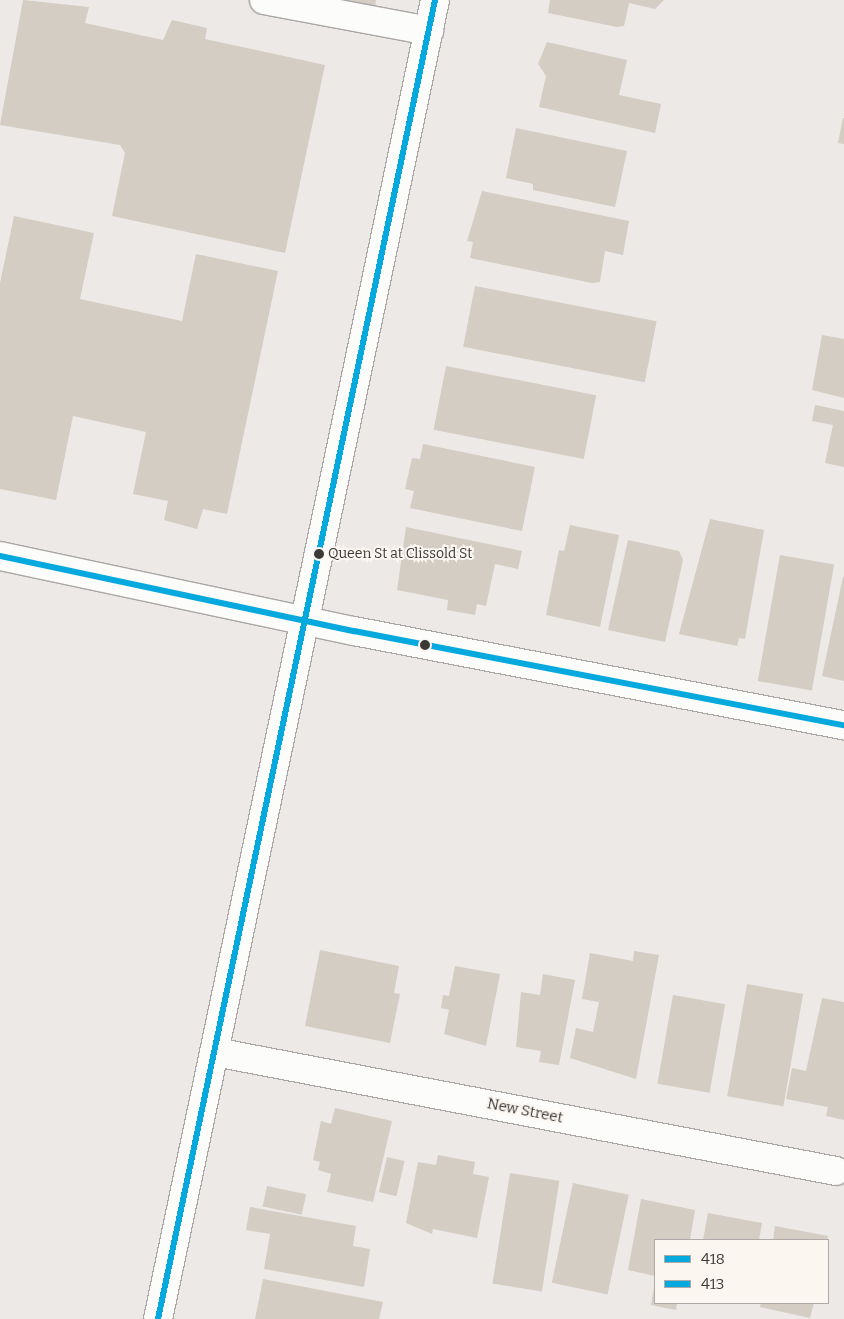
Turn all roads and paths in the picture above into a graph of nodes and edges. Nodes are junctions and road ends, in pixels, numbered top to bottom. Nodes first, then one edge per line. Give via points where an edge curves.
1 (264, 0) edge
2 (435, 0) edge
3 (428, 31) junction
4 (0, 556) edge
5 (306, 620) junction
6 (844, 725) edge
7 (215, 1052) junction
8 (836, 1171) dead end
9 (158, 1319) edge

1 - 3 street
2 - 3 street
3 - 5 street
4 - 5 street
5 - 6 street
5 - 7 street
7 - 8 street, New Street
7 - 9 street

